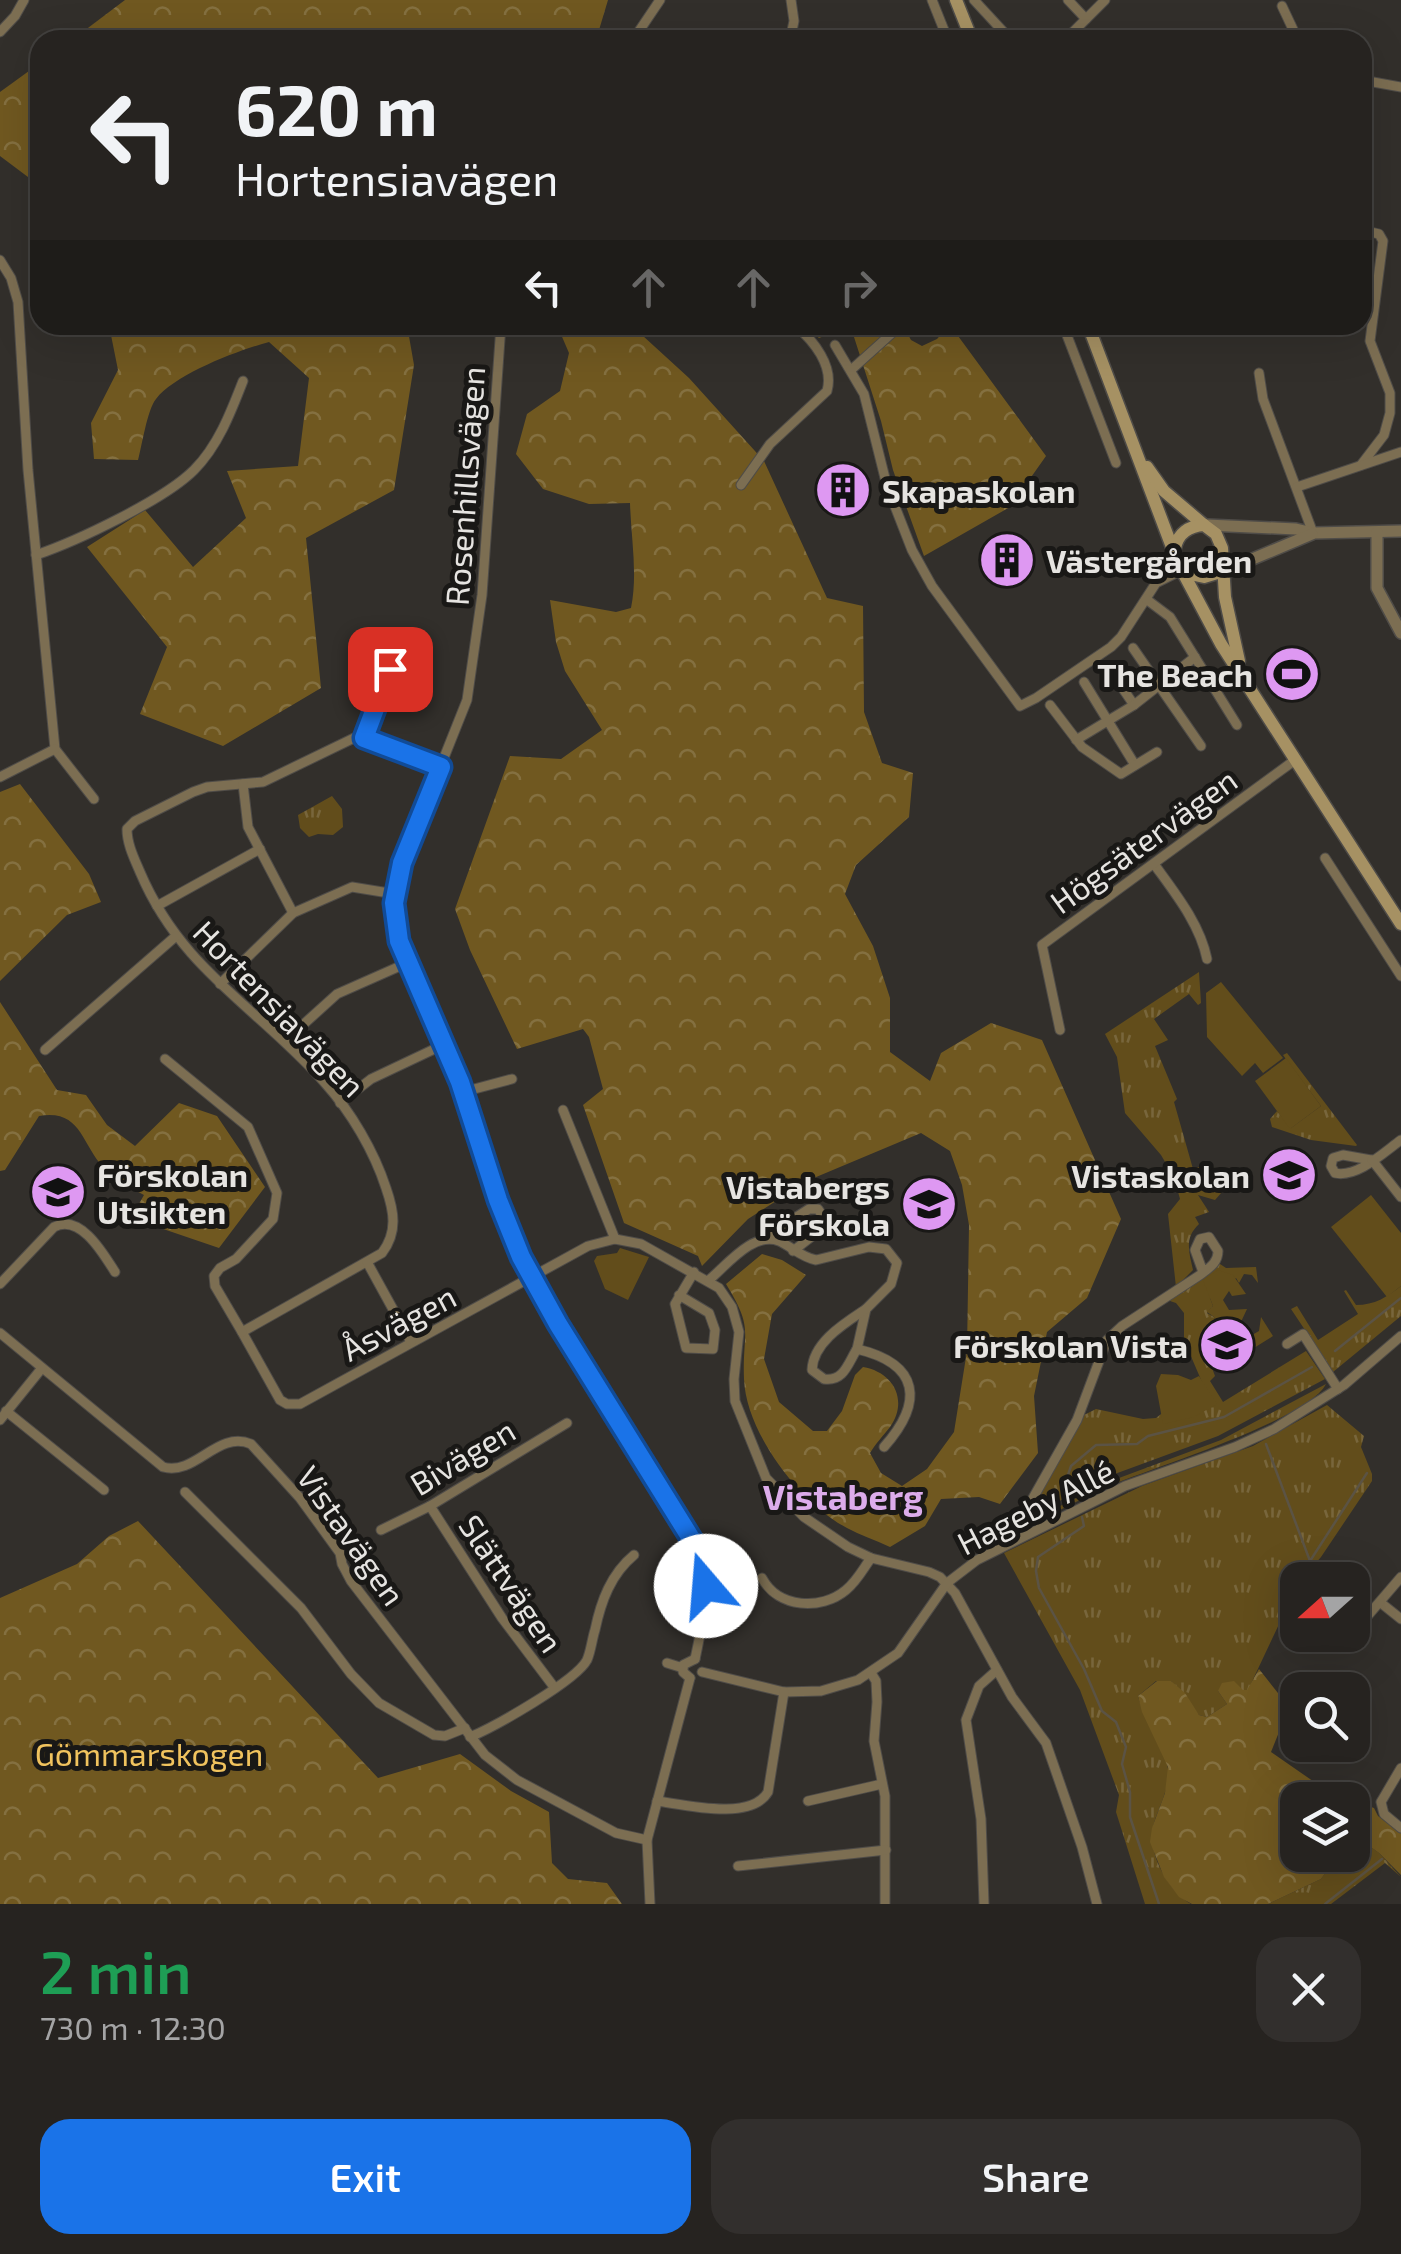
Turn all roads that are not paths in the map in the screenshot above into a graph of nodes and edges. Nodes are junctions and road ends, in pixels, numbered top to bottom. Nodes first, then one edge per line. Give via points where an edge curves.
1 (24, 0) edge
2 (660, 0) edge
3 (791, 0) edge
4 (932, 0) edge
5 (956, 0) edge
6 (974, 0) edge
7 (1068, 0) edge
8 (1105, 0) edge
9 (1282, 6) dead end
10 (1086, 19) junction
11 (640, 30) edge
12 (792, 30) edge
13 (944, 30) edge
14 (967, 30) edge
15 (1001, 30) edge
16 (1075, 30) edge
17 (1293, 30) edge
18 (0, 32) edge
19 (1372, 82) edge
20 (1401, 87) edge
21 (1372, 232) edge
22 (0, 260) edge
23 (1372, 325) edge
24 (500, 335) edge
25 (806, 335) edge
26 (890, 335) edge
27 (1066, 335) edge
28 (1092, 335) edge
29 (1371, 335) edge
30 (836, 346) dead end
31 (850, 370) junction
32 (1258, 373) dead end
33 (243, 381) dead end
34 (1136, 448) junction
35 (1401, 452) edge
36 (1116, 463) dead end
37 (1360, 465) junction
38 (742, 484) dead end
39 (1298, 488) junction
40 (1206, 525) junction
41 (1401, 531) edge
42 (1377, 532) junction
43 (1312, 534) junction
44 (1175, 548) junction
45 (36, 555) junction
46 (1224, 571) junction
47 (1184, 572) junction
48 (1146, 599) junction
49 (1401, 634) edge
50 (1133, 648) dead end
51 (406, 651) dead end
52 (1195, 657) junction
53 (1108, 667) dead end
54 (1084, 682) dead end
55 (1158, 686) junction
56 (1249, 686) junction
57 (1050, 704) dead end
58 (1134, 705) junction
59 (1108, 720) junction
60 (1237, 725) dead end
61 (364, 738) junction
62 (1076, 740) junction
63 (1202, 746) dead end
64 (55, 749) junction
65 (1156, 752) dead end
66 (1296, 760) junction
67 (1134, 765) junction
68 (441, 767) junction
69 (0, 777) edge
70 (243, 784) junction
71 (94, 799) dead end
72 (260, 849) junction
73 (1325, 858) dead end
74 (1154, 864) junction
75 (395, 894) junction
76 (157, 906) junction
77 (293, 913) junction
78 (1401, 924) edge
79 (176, 936) junction
80 (1207, 958) dead end
81 (407, 963) junction
82 (1401, 976) edge
83 (220, 984) junction
84 (1060, 1030) dead end
85 (285, 1041) junction
86 (445, 1044) junction
87 (45, 1050) dead end
88 (166, 1059) dead end
89 (512, 1079) dead end
90 (464, 1092) junction
91 (340, 1102) junction
92 (563, 1110) dead end
93 (1401, 1140) edge
94 (1401, 1198) edge
95 (763, 1238) junction
96 (615, 1239) junction
97 (794, 1251) junction
98 (367, 1262) junction
99 (115, 1272) dead end
100 (694, 1272) junction
101 (1203, 1272) dead end
102 (531, 1277) junction
103 (709, 1280) junction
104 (0, 1284) edge
105 (679, 1295) junction
106 (866, 1309) junction
107 (0, 1332) edge
108 (242, 1332) junction
109 (1401, 1336) edge
110 (411, 1342) junction
111 (1287, 1344) dead end
112 (857, 1348) junction
113 (42, 1368) junction
114 (1338, 1389) junction
115 (3, 1416) edge
116 (567, 1422) dead end
117 (884, 1447) dead end
118 (104, 1490) dead end
119 (185, 1492) dead end
120 (430, 1506) junction
121 (1042, 1527) junction
122 (382, 1530) dead end
123 (634, 1556) dead end
124 (870, 1558) junction
125 (1401, 1577) edge
126 (762, 1578) dead end
127 (947, 1583) junction
128 (1381, 1603) junction
129 (1370, 1615) edge
130 (1401, 1619) edge
131 (694, 1659) junction
132 (667, 1663) dead end
133 (683, 1668) junction
134 (997, 1670) junction
135 (702, 1672) junction
136 (871, 1673) junction
137 (690, 1678) junction
138 (554, 1687) junction
139 (784, 1692) junction
140 (467, 1732) junction
141 (1401, 1768) edge
142 (882, 1784) junction
143 (808, 1801) dead end
144 (657, 1802) junction
145 (1401, 1828) edge
146 (647, 1840) junction
147 (886, 1850) junction
148 (738, 1866) dead end
149 (650, 1904) edge
150 (886, 1904) edge
151 (984, 1904) edge
152 (1097, 1904) edge

1 - 18 street
2 - 11 street
3 - 12 street
4 - 13 street
5 - 14 main road
6 - 15 street
7 - 10 street
8 - 10 street
9 - 17 street
10 - 16 street
19 - 20 street
21 - 23 street via 1383,241
22 - 45 street via 18,302
24 - 68 street, Rosenhillsvägen via 468,700
25 - 38 street via 828,370 827,391 770,444
26 - 31 street
27 - 36 street
28 - 34 main road
29 - 37 street via 1390,402 1388,428
30 - 31 street
31 - 48 street via 864,394 886,486 912,550 1020,706 1111,646
32 - 39 street
33 - 45 street via 226,425 195,469 167,490
34 - 40 main road via 1164,491
34 - 44 main road
35 - 37 street
37 - 39 street
39 - 43 street
40 - 43 street
40 - 44 main road via 1184,531
40 - 46 main road via 1220,540
41 - 42 street
42 - 43 street
42 - 49 street via 1377,588
43 - 46 street
44 - 47 main road
45 - 64 street
46 - 47 main road via 1204,577
46 - 56 main road via 1231,636
47 - 48 street via 1156,583
47 - 56 main road
48 - 52 street via 1170,617
50 - 55 street
51 - 61 street via 390,669
52 - 55 street
52 - 60 street
53 - 58 street
54 - 59 street
55 - 58 street
55 - 63 street
56 - 66 main road
57 - 62 street
58 - 59 street
59 - 62 street
59 - 67 street
61 - 68 street
61 - 70 street, Hortensiavägen via 263,782
62 - 67 street via 1121,774
64 - 69 street
64 - 71 street
65 - 67 street
66 - 74 street, Högsätervägen
66 - 78 main road
68 - 75 street, Rosenhillsvägen
70 - 72 street via 248,827
70 - 76 street, Hortensiavägen via 193,792 127,829
72 - 76 street
72 - 77 street
73 - 82 street
74 - 80 street via 1186,908
74 - 84 street, Högsätervägen via 1042,944
75 - 77 street via 352,887
75 - 81 street via 396,929
76 - 79 street, Hortensiavägen
77 - 83 street
79 - 83 street, Hortensiavägen
79 - 87 street
81 - 85 street via 336,994
81 - 86 street
83 - 85 street, Hortensiavägen
85 - 91 street, Hortensiavägen
86 - 90 street
86 - 91 street
88 - 108 street via 248,1127 277,1194 273,1219 214,1276
89 - 90 street
90 - 102 street
91 - 98 street, Hortensiavägen via 373,1156 393,1208 390,1242
92 - 96 street
93 - 94 street via 1372,1160
95 - 97 street
95 - 97 street via 818,1209 824,1227
95 - 103 street
96 - 100 street
96 - 102 street, Åsvägen
97 - 106 street via 816,1260 869,1247 890,1252 895,1278
98 - 108 street, Hortensiavägen
98 - 110 street
99 - 104 street via 91,1240 63,1222
100 - 103 street
100 - 105 street
101 - 121 street via 1107,1340 1077,1420 1033,1498
102 - 110 street, Åsvägen
102 - 131 street via 698,1552 707,1602
103 - 124 street via 732,1307 739,1332 736,1401 766,1478 804,1517
105 - 105 street via 675,1304 686,1348 712,1350 709,1313
106 - 112 street
106 - 112 street via 823,1344 812,1370 837,1379
107 - 113 street, Vistavägen
108 - 110 street, Åsvägen via 286,1404 300,1404
109 - 114 street, Hageby Allé
111 - 114 street via 1302,1334
112 - 117 street via 886,1359 908,1384 907,1418
113 - 115 street
113 - 140 street, Vistavägen via 163,1468 176,1470 228,1441 251,1444 300,1498 352,1581
114 - 121 street, Hageby Allé via 1274,1429 1125,1486
115 - 118 street
116 - 120 street, Bivägen
119 - 140 street via 301,1608 379,1704 434,1735
120 - 122 street, Bivägen
120 - 138 street, Slättvägen
121 - 127 street, Hageby Allé
123 - 138 street via 618,1568 586,1662
124 - 126 street via 850,1587 816,1603 783,1599
124 - 127 street
125 - 128 street
127 - 134 street
127 - 136 street, Hageby Allé via 904,1646
128 - 129 street
128 - 130 street
131 - 133 street
131 - 135 street
132 - 133 street
133 - 137 street
134 - 151 street via 976,1690 966,1720 982,1819
134 - 152 street via 1046,1742
135 - 137 street
135 - 139 street, Hageby Allé
136 - 139 street, Hageby Allé via 833,1688
136 - 142 street
137 - 144 street
138 - 140 street via 518,1712
139 - 144 street via 764,1799 736,1808
140 - 146 street, Vistavägen via 517,1780 616,1833
141 - 145 street via 1380,1805
142 - 143 street
142 - 147 street
144 - 146 street
146 - 149 street
147 - 148 street
147 - 150 street

